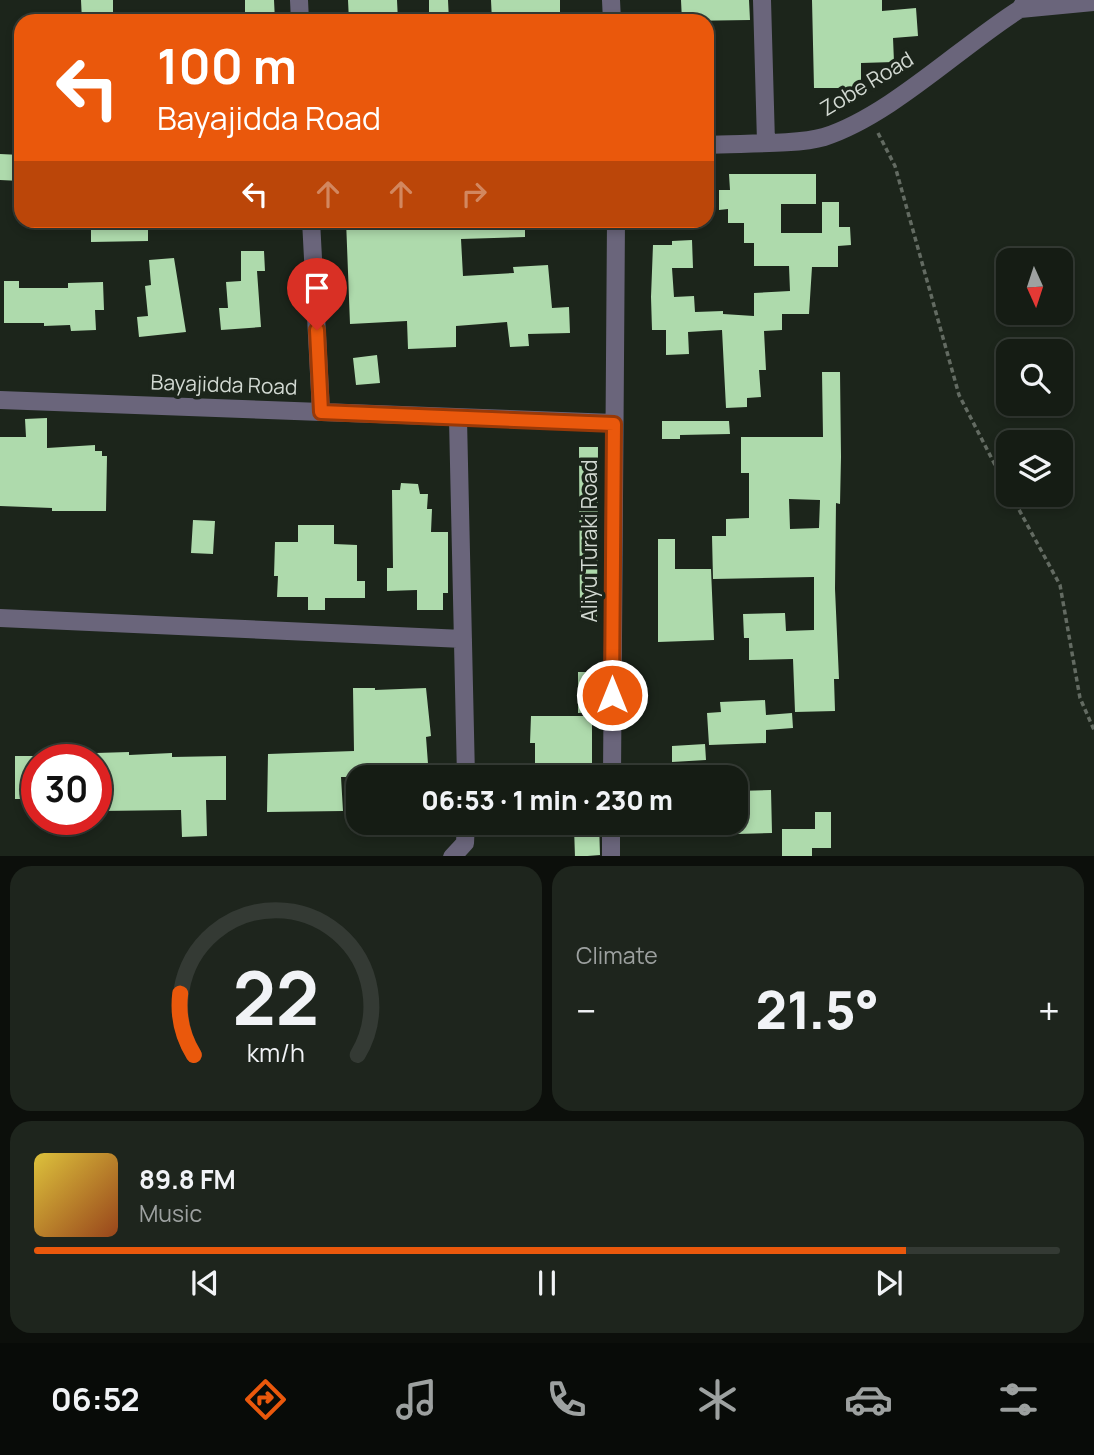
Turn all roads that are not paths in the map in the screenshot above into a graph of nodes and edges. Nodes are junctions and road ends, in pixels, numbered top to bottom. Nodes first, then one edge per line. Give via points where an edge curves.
1 (762, 0) edge
2 (1094, 2) edge
3 (1023, 4) edge
4 (766, 142) junction
5 (714, 145) edge
6 (311, 228) edge
7 (616, 228) edge
8 (0, 400) edge
9 (321, 412) junction
10 (458, 419) junction
11 (614, 424) junction
12 (0, 618) edge
13 (463, 639) junction
14 (466, 765) edge
15 (612, 765) edge
16 (465, 835) edge
17 (611, 835) edge
18 (452, 856) edge
19 (611, 856) edge

1 - 4 street
2 - 3 street
3 - 4 street, Zobe Road via 868,115 823,137
4 - 5 street, Zobe Road
6 - 9 street
7 - 11 street, Aliyu Turaki Road
8 - 9 street, Bayajidda Road
9 - 10 street, Bayajidda Road
10 - 11 street, Bayajidda Road
10 - 13 street
11 - 15 street, Aliyu Turaki Road
12 - 13 street
13 - 14 street
16 - 18 street via 465,843
17 - 19 street

